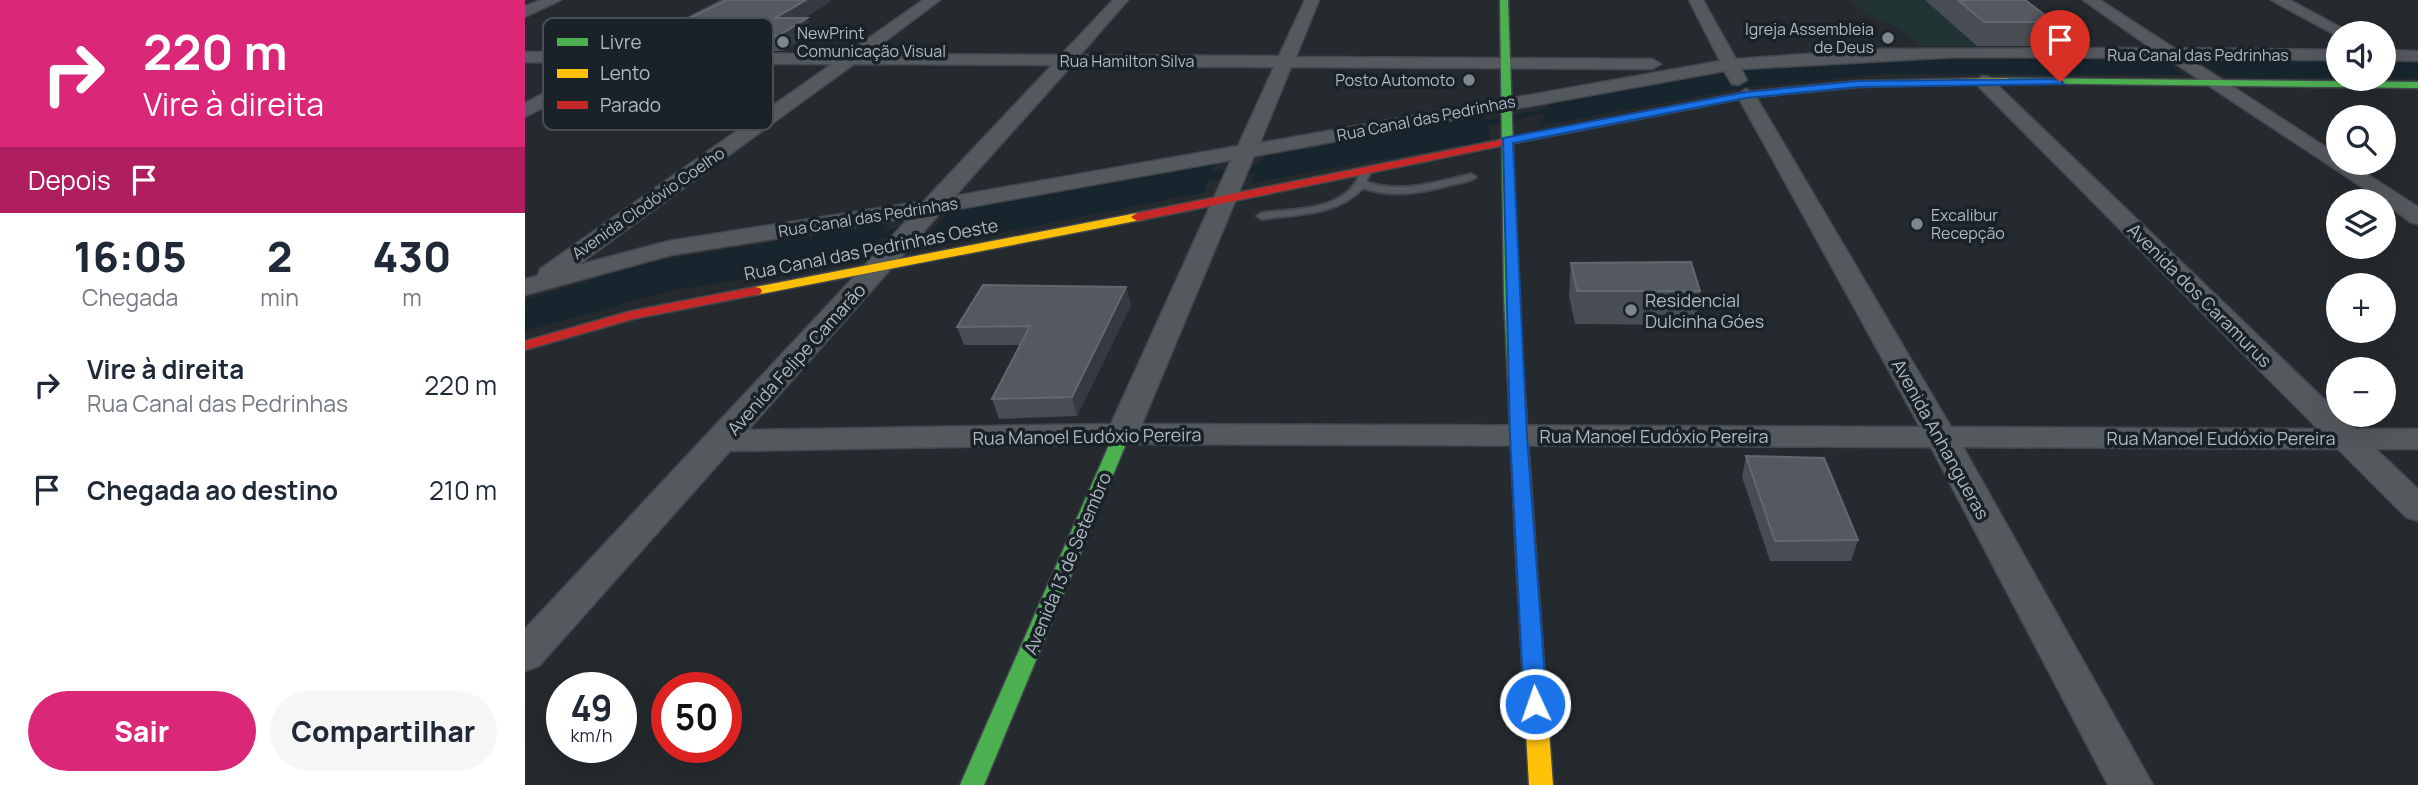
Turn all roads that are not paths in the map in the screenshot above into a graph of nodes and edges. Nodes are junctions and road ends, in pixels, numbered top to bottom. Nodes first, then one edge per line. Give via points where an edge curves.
1 (536, 0) edge
2 (554, 0) edge
3 (734, 0) edge
4 (933, 0) edge
5 (1121, 0) edge
6 (1312, 0) edge
7 (1504, 0) edge
8 (1696, 0) edge
9 (2090, 0) edge
10 (2278, 0) edge
11 (525, 5) edge
12 (525, 12) edge
13 (700, 18) edge
14 (2023, 21) edge
15 (2326, 24) edge
16 (2066, 54) junction
17 (2326, 55) edge
18 (2396, 55) edge
19 (2418, 56) edge
20 (525, 58) edge
21 (543, 58) edge
22 (2179, 58) junction
23 (773, 59) edge
24 (851, 59) junction
25 (1063, 61) junction
26 (1286, 62) junction
27 (1504, 63) junction
28 (1736, 77) junction
29 (2209, 79) junction
30 (1983, 81) junction
31 (2418, 85) edge
32 (543, 101) edge
33 (525, 111) edge
34 (773, 114) edge
35 (1505, 114) junction
36 (750, 130) edge
37 (1507, 141) junction
38 (1243, 158) junction
39 (1471, 177) dead end
40 (1363, 178) junction
41 (1229, 195) junction
42 (929, 212) junction
43 (1262, 216) dead end
44 (2418, 217) edge
45 (882, 262) junction
46 (528, 287) edge
47 (525, 346) edge
48 (1122, 434) junction
49 (1519, 436) junction
50 (1941, 437) junction
51 (2346, 439) junction
52 (2418, 439) edge
53 (722, 442) junction
54 (2418, 509) edge
55 (525, 655) edge
56 (972, 785) edge
57 (1541, 785) edge
58 (2131, 785) edge

1 - 11 street
2 - 12 street
3 - 13 street
4 - 24 street, Avenida Clodóvio Coelho
5 - 25 street, Avenida Felipe Camarão
6 - 26 street
7 - 27 street
8 - 28 street, Avenida Anhangueras
9 - 22 street
10 - 15 street
14 - 16 lane
16 - 22 street, Rua Canal das Pedrinhas
16 - 28 street, Rua Canal das Pedrinhas via 1805,56
17 - 22 street, Rua Canal das Pedrinhas
18 - 19 street
20 - 21 street, Rua Hamilton Silva
22 - 29 street
23 - 24 street, Rua Hamilton Silva
24 - 25 street, Rua Hamilton Silva
24 - 34 street, Avenida Clodóvio Coelho
25 - 26 street, Rua Hamilton Silva
25 - 42 street, Avenida Felipe Camarão
26 - 27 street, Rua Hamilton Silva
26 - 38 street
27 - 28 street, Rua Hamilton Silva
27 - 35 street
28 - 30 street, Rua Canal das Pedrinhas via 1858,84
28 - 35 street, Rua Canal das Pedrinhas
28 - 37 street, Rua Canal das Pedrinhas
28 - 50 street, Avenida Anhangueras
29 - 30 street, Rua Canal das Pedrinhas
29 - 31 street, Rua Canal das Pedrinhas
29 - 44 street
30 - 51 street, Avenida dos Caramurus
32 - 33 street
35 - 37 street
35 - 38 street, Rua Canal das Pedrinhas
36 - 46 street, Avenida Clodóvio Coelho
37 - 40 street, Rua Canal das Pedrinhas
37 - 49 street
38 - 41 street, Avenida 13 de Setembro
38 - 42 street, Rua Canal das Pedrinhas
39 - 40 lane via 1400,193 1376,190
40 - 41 street, Rua Canal das Pedrinhas
40 - 43 lane via 1341,202
41 - 45 street, Rua Canal das Pedrinhas Oeste
41 - 48 street, Avenida 13 de Setembro
42 - 45 street, Avenida Felipe Camarão
42 - 46 street, Rua Canal das Pedrinhas via 669,248
45 - 47 street, Rua Canal das Pedrinhas Oeste via 631,315
45 - 53 street, Avenida Felipe Camarão
48 - 49 street, Rua Manoel Eudóxio Pereira
48 - 53 street, Rua Manoel Eudóxio Pereira
48 - 56 street, Avenida 13 de Setembro
49 - 50 street, Rua Manoel Eudóxio Pereira
49 - 57 street
50 - 51 street, Rua Manoel Eudóxio Pereira
50 - 58 street, Avenida Anhangueras
51 - 52 street, Rua Manoel Eudóxio Pereira
51 - 54 street, Avenida dos Caramurus
53 - 55 street, Avenida Felipe Camarão

